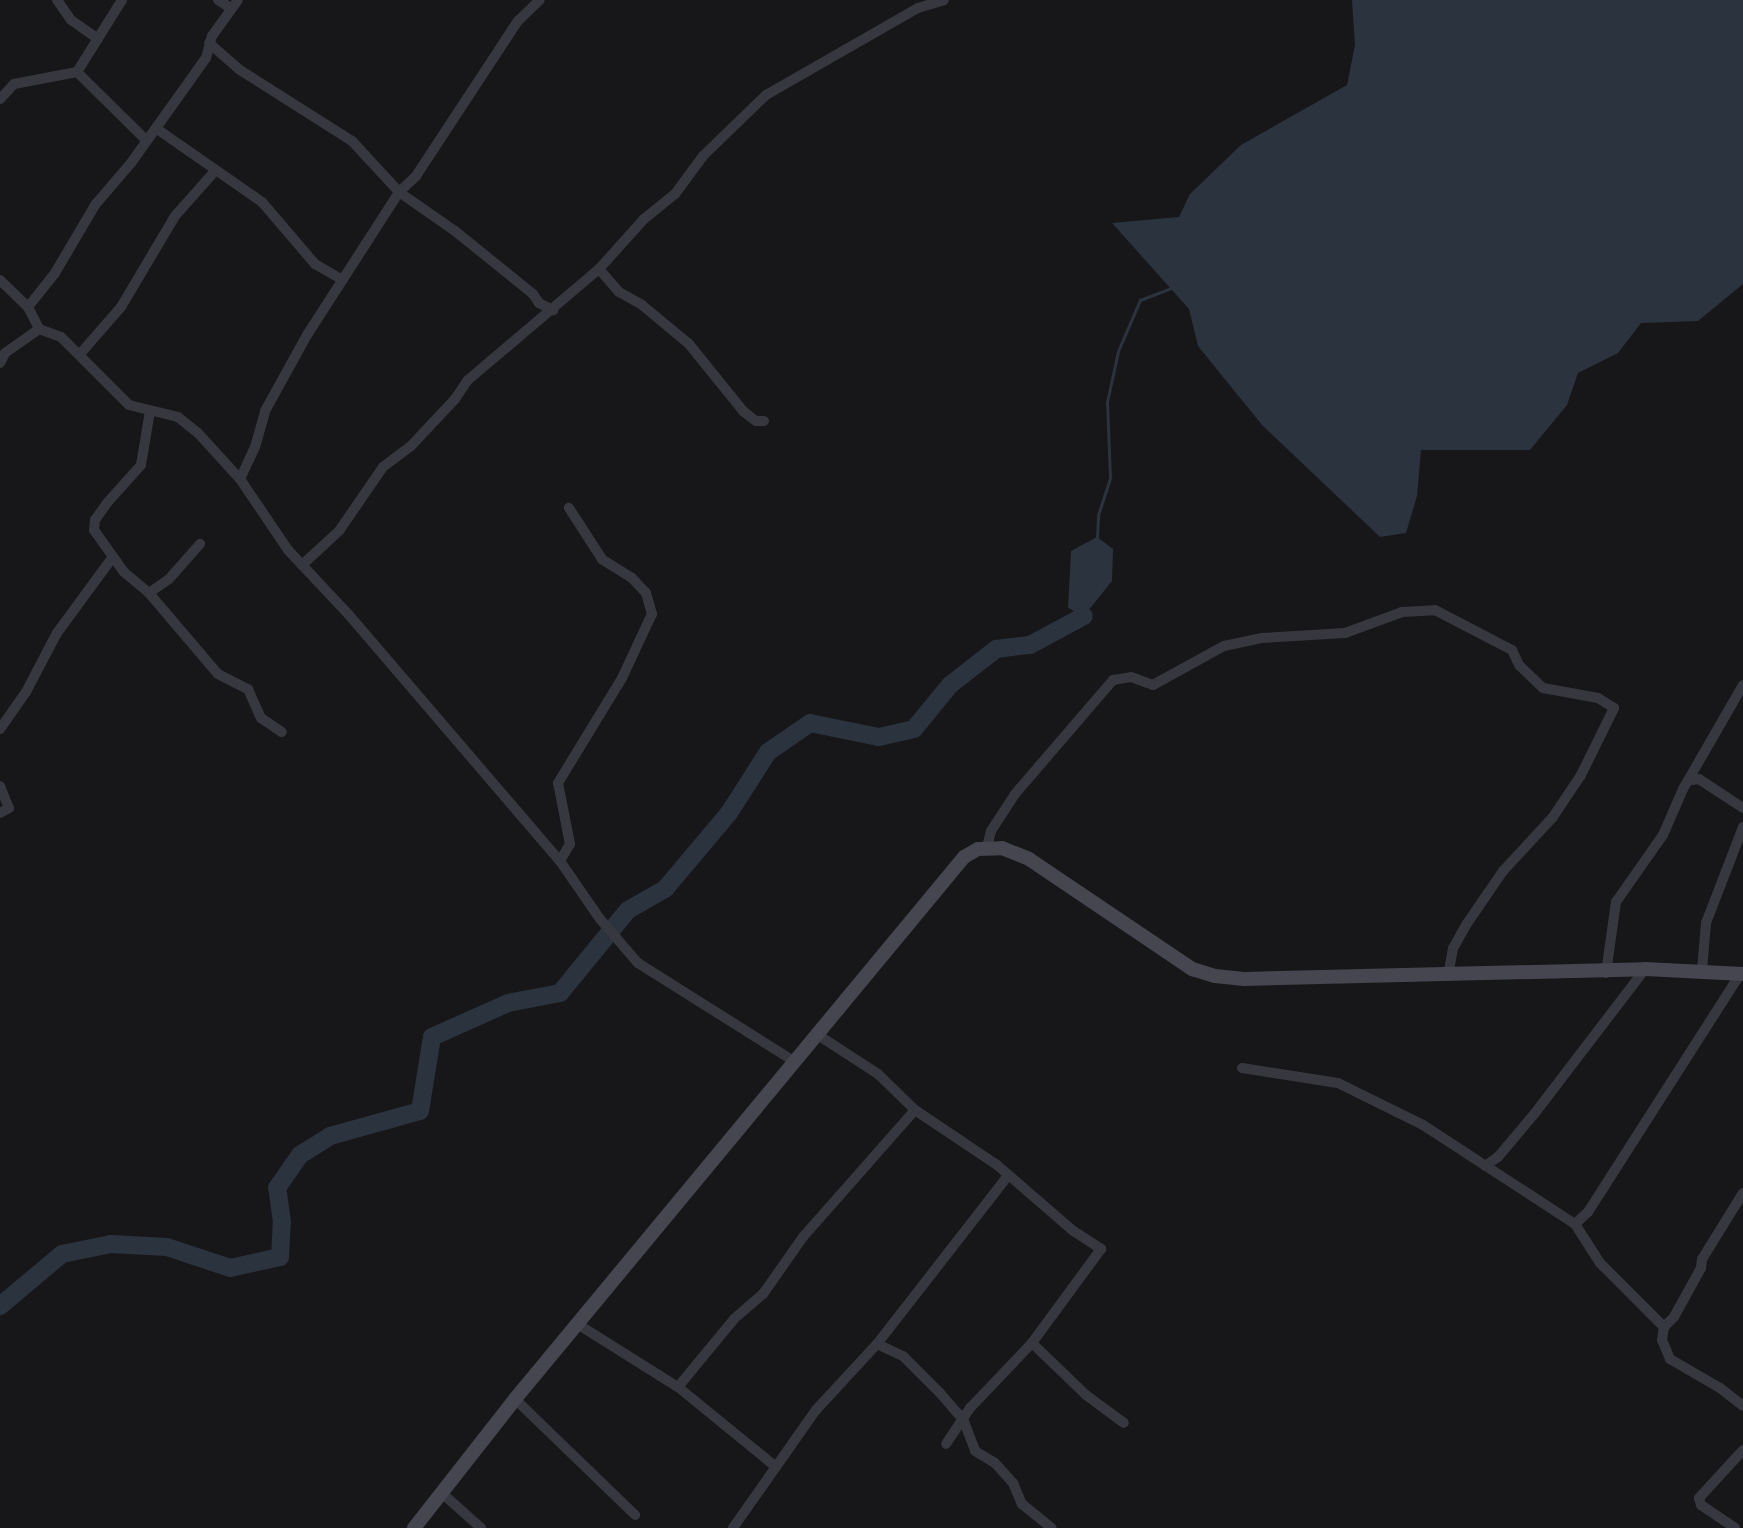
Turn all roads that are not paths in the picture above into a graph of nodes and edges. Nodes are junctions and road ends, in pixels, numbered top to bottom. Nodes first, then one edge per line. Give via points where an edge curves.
1 (57, 0) edge
2 (122, 0) edge
3 (218, 0) edge
4 (540, 0) edge
5 (944, 0) edge
6 (234, 4) edge
7 (98, 39) junction
8 (209, 43) junction
9 (77, 72) junction
10 (0, 99) edge
11 (157, 129) junction
12 (147, 141) junction
13 (215, 171) junction
14 (399, 192) junction
15 (599, 269) junction
16 (0, 280) edge
17 (343, 280) junction
18 (28, 307) junction
19 (553, 310) junction
20 (39, 329) junction
21 (80, 354) junction
22 (0, 363) edge
23 (150, 411) junction
24 (764, 421) dead end
25 (240, 479) junction
26 (569, 508) dead end
27 (200, 544) dead end
28 (112, 558) junction
29 (302, 565) junction
30 (149, 593) junction
31 (1743, 685) edge
32 (0, 729) edge
33 (282, 732) dead end
34 (1691, 780) junction
35 (0, 786) edge
36 (1743, 808) edge
37 (0, 813) edge
38 (1743, 827) edge
39 (987, 847) junction
40 (560, 861) junction
41 (1645, 969) junction
42 (1702, 970) junction
43 (1449, 971) junction
44 (1606, 973) junction
45 (1742, 974) edge
46 (818, 1035) junction
47 (795, 1062) junction
48 (1242, 1068) dead end
49 (915, 1110) junction
50 (1485, 1166) junction
51 (1008, 1176) junction
52 (1743, 1193) edge
53 (1575, 1224) junction
54 (579, 1325) junction
55 (1664, 1327) junction
56 (1032, 1343) junction
57 (877, 1344) junction
58 (678, 1387) junction
59 (515, 1399) junction
60 (1743, 1406) edge
61 (963, 1419) junction
62 (1124, 1423) dead end
63 (946, 1444) dead end
64 (1743, 1450) edge
65 (775, 1466) junction
66 (443, 1494) junction
67 (635, 1515) dead end
68 (414, 1528) edge
69 (481, 1528) edge
70 (733, 1528) edge
71 (1052, 1528) edge
72 (1735, 1528) edge

1 - 7 street via 71,20
2 - 7 street
3 - 6 street
4 - 14 street via 518,21 416,176
5 - 15 street via 918,8 766,95
6 - 8 street
7 - 9 street
8 - 11 street via 206,58
8 - 14 street via 240,70 352,141
9 - 10 street via 14,84
9 - 12 street
11 - 12 street
11 - 13 street
12 - 18 street via 95,205
13 - 17 street via 275,213 315,264
13 - 21 street via 175,216 121,307
14 - 17 street
14 - 19 street
15 - 19 street
15 - 24 street via 619,292 689,344 743,411
16 - 18 street
17 - 25 street via 265,411
18 - 20 street
19 - 29 street via 468,380 410,447 383,467 339,531
20 - 21 street via 61,337
20 - 22 street via 5,353
21 - 23 street via 129,405
23 - 25 street via 178,417
23 - 28 street via 141,465 95,520 94,530
25 - 29 street
26 - 40 street via 602,559 646,593 652,614 622,678 558,783 570,844
27 - 30 street
28 - 30 street
28 - 32 street via 57,633
29 - 40 street
30 - 33 street via 218,674 248,689 261,718
31 - 34 street
34 - 36 street via 1708,784
34 - 44 street via 1663,835 1616,902
35 - 37 street via 9,808
38 - 42 street via 1706,923
39 - 43 street via 1029,859 1192,969 1215,976
39 - 43 street via 1015,794 1113,680 1131,677 1153,685 1224,646 1345,633 1402,612 1435,610 1512,650 1519,665 1543,688 1598,698 1614,708 1553,817 1503,871 1466,925 1453,948
39 - 46 street via 964,857
40 - 47 street via 638,963
41 - 42 street
41 - 44 street
41 - 50 street via 1535,1113
42 - 45 street
43 - 44 street
45 - 53 street via 1588,1212
46 - 47 street
46 - 49 street via 878,1074
47 - 54 street
48 - 50 street via 1338,1083 1423,1125
49 - 51 street
49 - 58 street via 803,1237 763,1294 734,1319
50 - 53 street
51 - 56 street via 1101,1249
51 - 57 street
52 - 55 street
53 - 55 street via 1600,1263
54 - 58 street
54 - 59 street
55 - 60 street via 1663,1347 1670,1359
56 - 61 street
56 - 62 street
57 - 61 street via 903,1356
57 - 65 street via 816,1410
58 - 65 street
59 - 66 street
59 - 67 street
61 - 63 street
61 - 71 street via 975,1451 995,1463 1013,1483 1022,1504
64 - 72 street via 1699,1498 1701,1505
65 - 70 street
66 - 68 street
66 - 69 street

